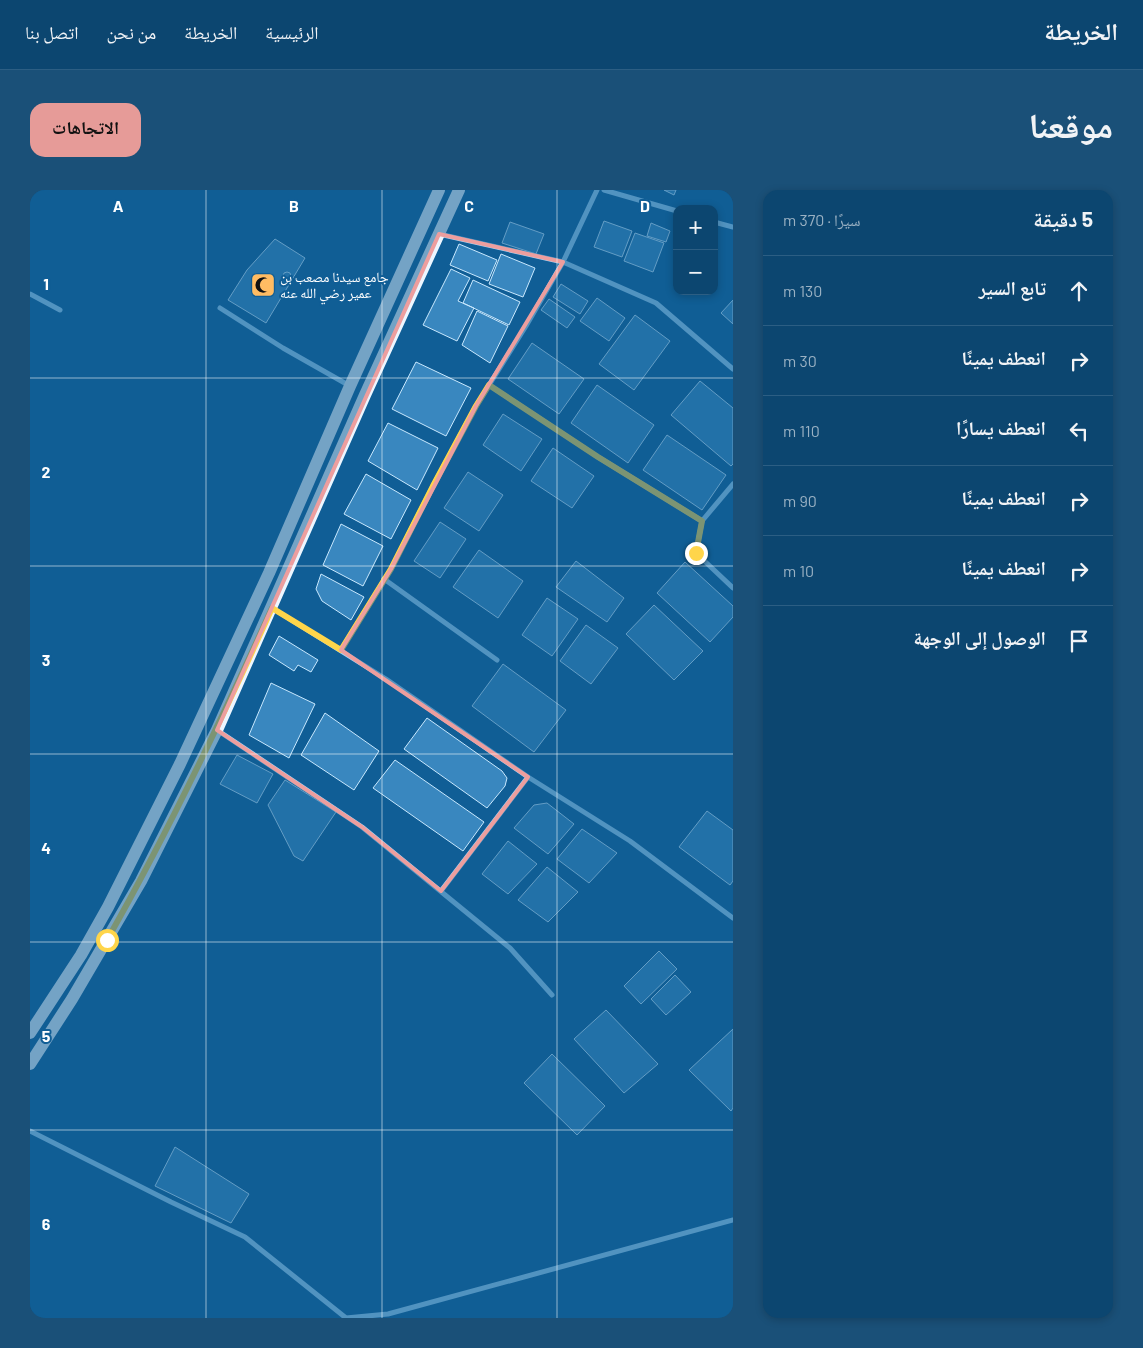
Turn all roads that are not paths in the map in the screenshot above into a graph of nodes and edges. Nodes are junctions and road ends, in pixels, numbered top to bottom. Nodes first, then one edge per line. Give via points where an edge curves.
1 (439, 190) edge
2 (458, 190) edge
3 (597, 190) edge
4 (604, 190) edge
5 (673, 210) edge
6 (718, 223) edge
7 (733, 227) edge
8 (439, 234) junction
9 (563, 262) junction
10 (30, 294) edge
11 (220, 308) dead end
12 (60, 310) dead end
13 (733, 369) edge
14 (489, 385) junction
15 (350, 386) junction
16 (733, 484) edge
17 (702, 521) junction
18 (384, 579) junction
19 (733, 588) edge
20 (272, 608) junction
21 (341, 650) junction
22 (497, 660) dead end
23 (217, 730) junction
24 (528, 777) junction
25 (441, 891) junction
26 (733, 918) edge
27 (552, 995) dead end
28 (30, 1033) edge
29 (30, 1064) edge
30 (30, 1131) edge
31 (733, 1220) edge

1 - 15 main road
2 - 8 main road
3 - 9 street
4 - 5 street
6 - 7 street
8 - 9 street
8 - 20 main road
9 - 13 street via 656,303
9 - 14 street
10 - 12 street
11 - 15 street
14 - 17 street
14 - 18 street
15 - 28 main road via 269,573 176,773 81,955
16 - 17 street
17 - 19 street via 696,553
18 - 21 street
18 - 22 street
20 - 21 street
20 - 23 main road
21 - 24 street
23 - 25 street via 362,827
23 - 29 main road via 141,881
24 - 25 street
24 - 26 street via 630,841
25 - 27 street via 510,948
30 - 31 street via 245,1237 346,1318 388,1314

